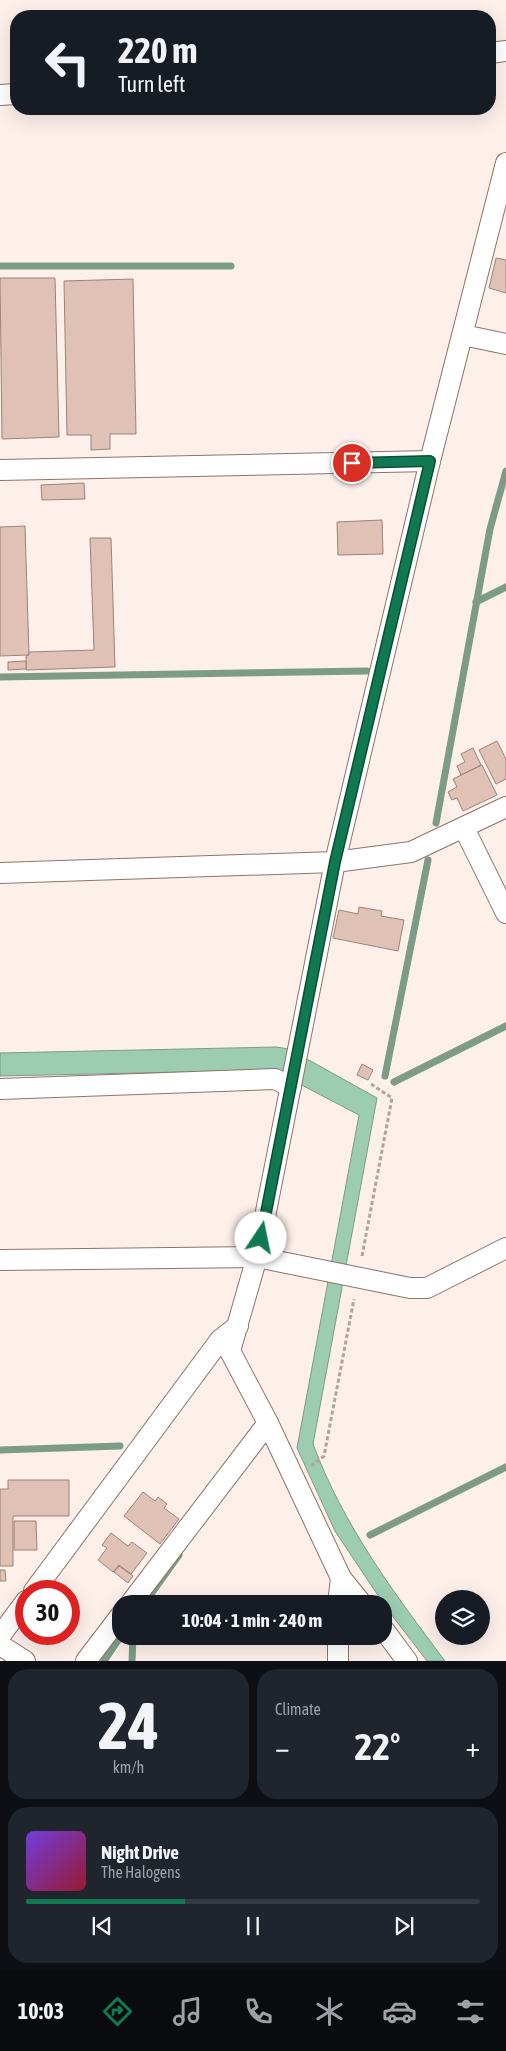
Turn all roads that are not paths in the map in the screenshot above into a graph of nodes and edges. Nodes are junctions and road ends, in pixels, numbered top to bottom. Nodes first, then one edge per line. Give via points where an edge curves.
1 (506, 163) edge
2 (463, 335) junction
3 (506, 344) edge
4 (430, 461) junction
5 (0, 470) edge
6 (506, 808) edge
7 (464, 828) junction
8 (335, 862) junction
9 (0, 873) edge
10 (506, 913) edge
11 (291, 1087) junction
12 (0, 1089) edge
13 (506, 1248) edge
14 (257, 1257) junction
15 (0, 1260) edge
16 (239, 1325) junction
17 (268, 1423) junction
18 (341, 1578) junction
19 (42, 1580) edge
20 (137, 1595) edge
21 (339, 1595) edge
22 (355, 1595) edge
23 (15, 1616) edge
24 (112, 1627) edge
25 (0, 1636) edge
26 (392, 1641) edge
27 (0, 1645) edge
28 (338, 1645) edge
29 (25, 1661) edge
30 (86, 1661) edge
31 (338, 1661) edge
32 (407, 1661) edge

1 - 2 street
2 - 3 street
2 - 4 street
4 - 5 street
4 - 8 street
6 - 7 street
7 - 8 street via 411,852
7 - 10 street
8 - 9 street
8 - 11 street
11 - 12 street via 275,1079
11 - 14 street
13 - 14 street via 427,1288 410,1288
14 - 15 street
14 - 16 street
16 - 17 street via 230,1351
16 - 19 street via 220,1340
17 - 18 street
17 - 20 street
18 - 21 street
18 - 22 street
23 - 25 street
24 - 30 street
26 - 32 street
27 - 29 street
28 - 31 street

